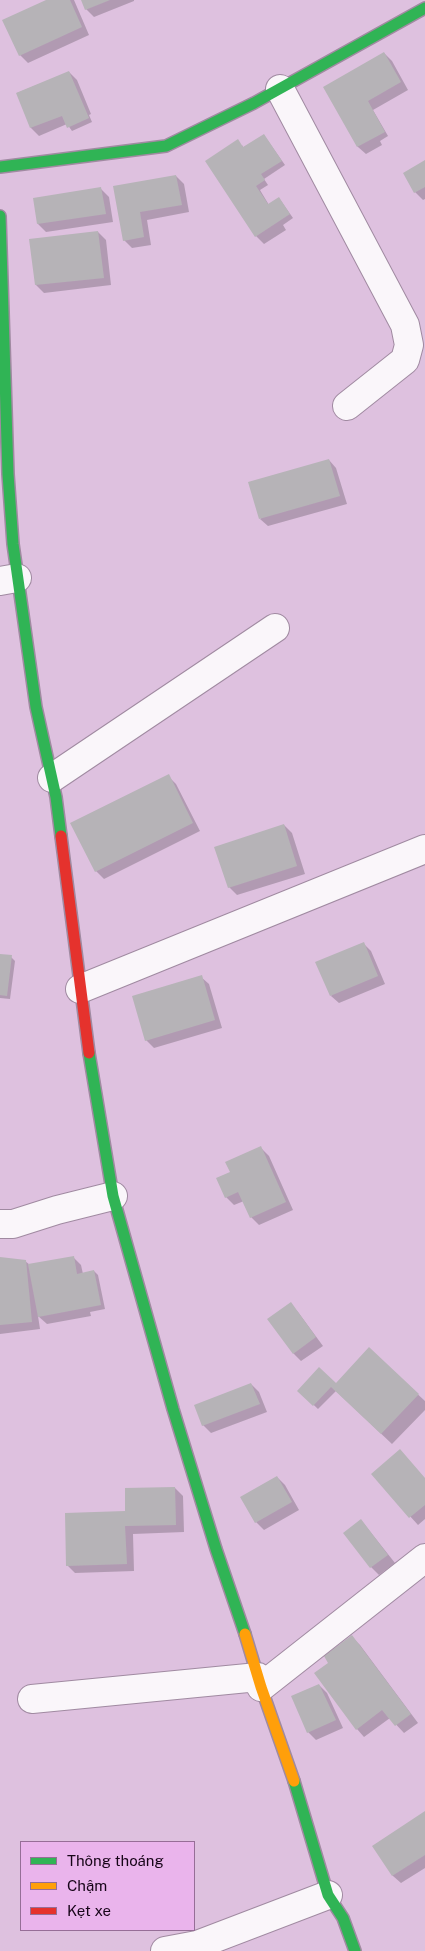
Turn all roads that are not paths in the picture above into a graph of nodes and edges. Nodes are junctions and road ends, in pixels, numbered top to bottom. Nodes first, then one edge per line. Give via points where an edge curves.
1 (425, 8) edge
2 (280, 88) junction
3 (0, 167) edge
4 (0, 216) edge
5 (346, 406) dead end
6 (9, 580) edge
7 (275, 628) dead end
8 (52, 778) junction
9 (425, 849) edge
10 (80, 989) junction
11 (113, 1196) junction
12 (0, 1224) edge
13 (425, 1558) edge
14 (259, 1682) junction
15 (32, 1699) dead end
16 (328, 1895) junction
17 (165, 1951) edge
18 (354, 1951) edge

1 - 2 street
2 - 3 street via 166,146
2 - 5 street via 405,325 409,345 405,360
4 - 6 street
6 - 8 street
7 - 8 street
8 - 10 street
9 - 10 street
10 - 11 street
11 - 12 street via 14,1224
11 - 14 street via 173,1408
13 - 14 street
14 - 15 street
14 - 16 street via 303,1807
16 - 17 street via 198,1945
16 - 18 street via 343,1918

